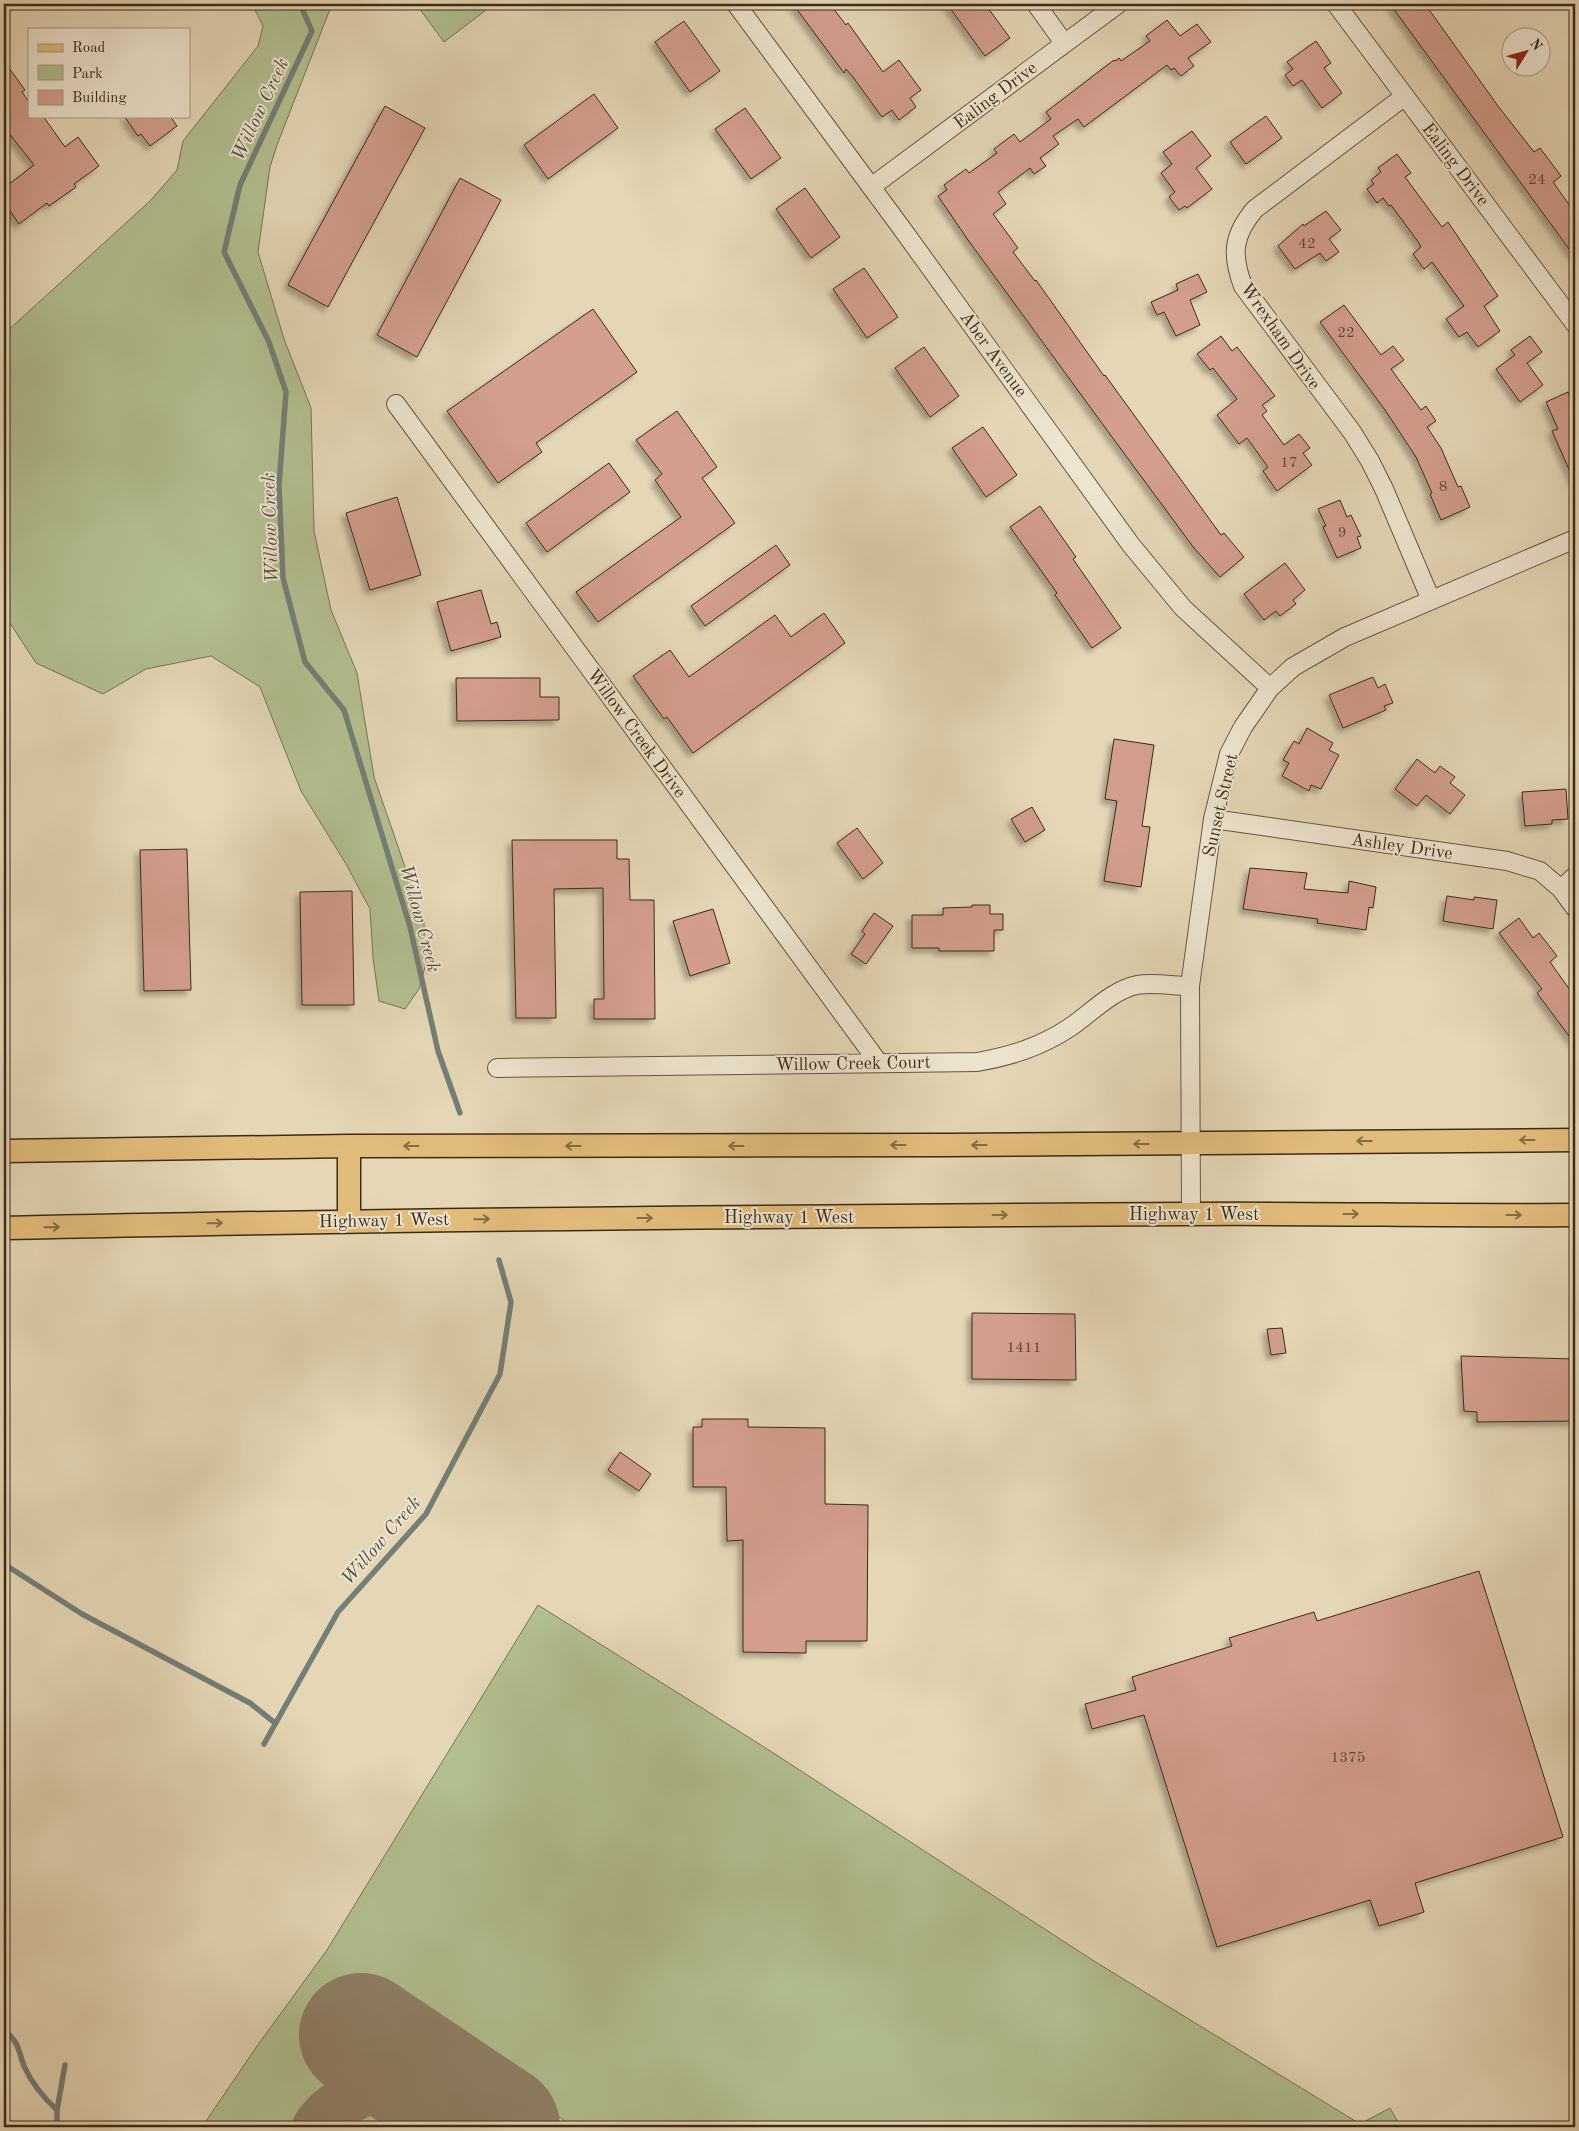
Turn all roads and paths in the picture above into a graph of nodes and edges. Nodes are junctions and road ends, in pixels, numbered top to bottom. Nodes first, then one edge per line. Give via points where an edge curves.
1 (736, 4) edge
2 (1036, 4) edge
3 (1118, 4) edge
4 (1336, 4) edge
5 (1064, 43) junction
6 (1405, 96) junction
7 (871, 186) junction
8 (1575, 324) edge
9 (396, 404) dead end
10 (1575, 538) edge
11 (1431, 600) junction
12 (1270, 688) junction
13 (1213, 819) junction
14 (1575, 876) edge
15 (1561, 889) junction
16 (1575, 908) edge
17 (1190, 986) junction
18 (878, 1062) junction
19 (497, 1068) dead end
20 (1575, 1140) edge
21 (1190, 1144) junction
22 (349, 1146) junction
23 (4, 1151) edge
24 (1191, 1214) junction
25 (1575, 1215) edge
26 (349, 1220) junction
27 (4, 1228) edge

1 - 7 street, Aber Avenue
2 - 5 street
3 - 5 street, Ealing Drive
4 - 6 street, Ealing Drive
5 - 7 street, Ealing Drive
6 - 8 street, Ealing Drive
6 - 11 street, Wrexham Drive via 1255,209 1238,232 1234,257 1242,286 1352,432 1370,461
7 - 12 street, Aber Avenue via 1131,545 1183,608
9 - 18 street, Willow Creek Drive
10 - 11 street, Sunset Street
11 - 12 street, Sunset Street via 1318,651
12 - 13 street, Sunset Street via 1229,754
13 - 15 street, Ashley Drive via 1507,862 1540,871
13 - 17 street, Sunset Street
14 - 15 street
15 - 16 street, Ashley Drive
17 - 18 street, Willow Creek Court via 1137,985 1122,990 1045,1042 1000,1058 977,1062
17 - 21 street, Sunset Street
18 - 19 street, Willow Creek Court
20 -> 21 main road
21 -> 22 main road
21 - 24 street, Sunset Street
22 - 23 main road
22 - 26 main road
24 -> 25 main road, Highway 1 West
26 -> 24 main road, Highway 1 West
27 -> 26 main road, Highway 1 West

